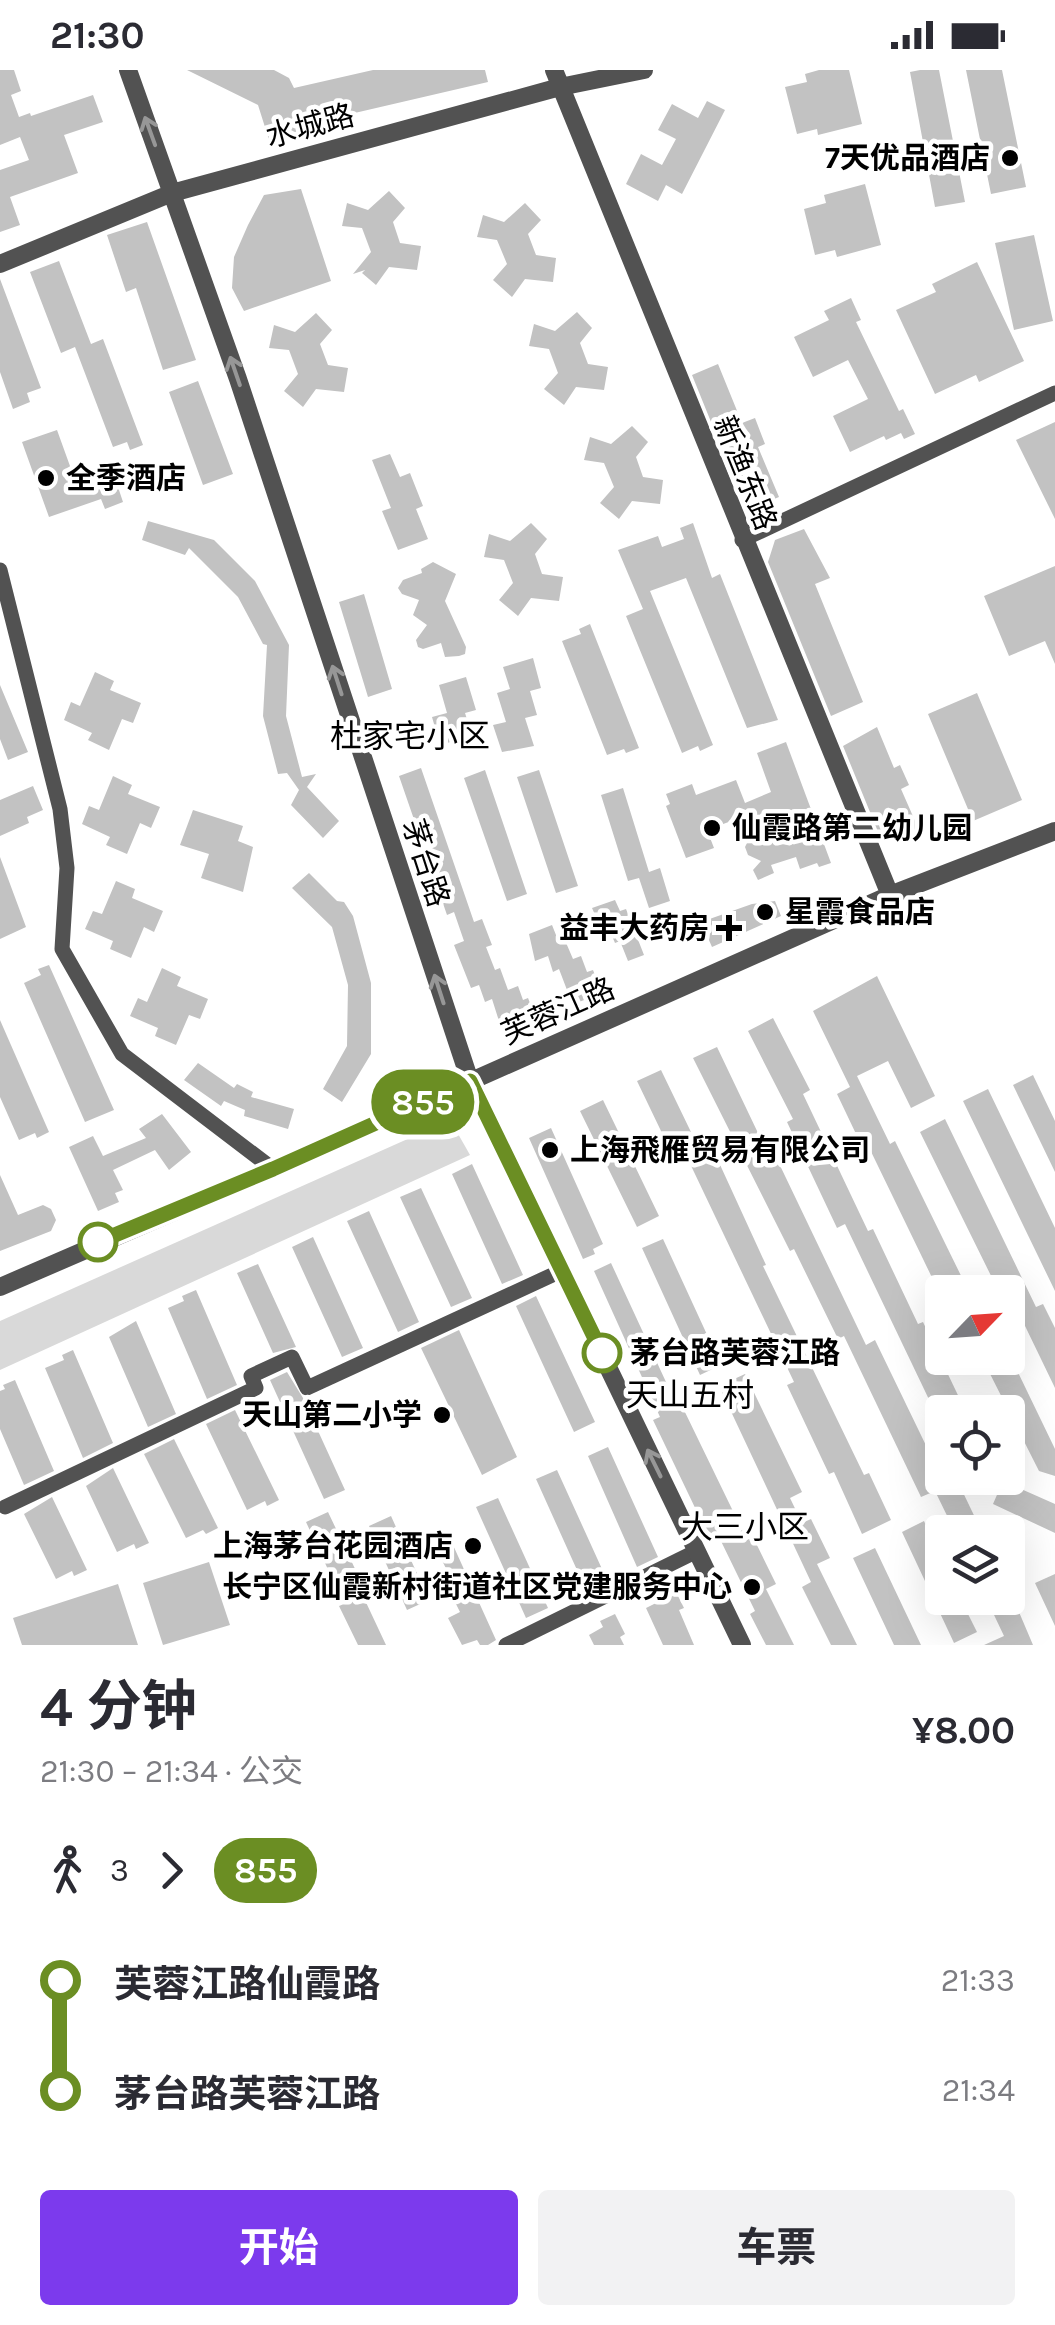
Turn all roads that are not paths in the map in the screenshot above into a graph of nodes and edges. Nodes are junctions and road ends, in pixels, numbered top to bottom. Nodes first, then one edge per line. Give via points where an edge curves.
1 (128, 70) edge
2 (644, 70) edge
3 (557, 78) edge
4 (172, 193) junction
5 (0, 264) edge
6 (1055, 393) edge
7 (742, 540) junction
8 (0, 570) edge
9 (1055, 834) edge
10 (890, 895) junction
11 (470, 1081) junction
12 (273, 1169) junction
13 (561, 1271) junction
14 (0, 1286) edge
15 (5, 1507) dead end
16 (696, 1551) junction
17 (506, 1645) edge
18 (742, 1645) edge

4 -> 1 street, 茅台路
2 - 3 street, 水城路
3 - 4 street, 水城路
3 - 7 street, 新渔东路
4 - 5 street, 水城路
11 -> 4 street, 茅台路
6 - 7 street
7 - 10 street, 新渔东路
8 - 12 street via 60,809 67,868 62,950 122,1054
9 - 10 street, 芙蓉江路
10 - 11 street, 芙蓉江路
11 - 12 street, 芙蓉江路
11 - 13 street, 茅台路
12 - 14 street, 芙蓉江路
13 - 15 street via 306,1388 292,1357 251,1376 256,1388
16 -> 13 street, 茅台路
16 - 17 street
16 - 18 street, 茅台路

